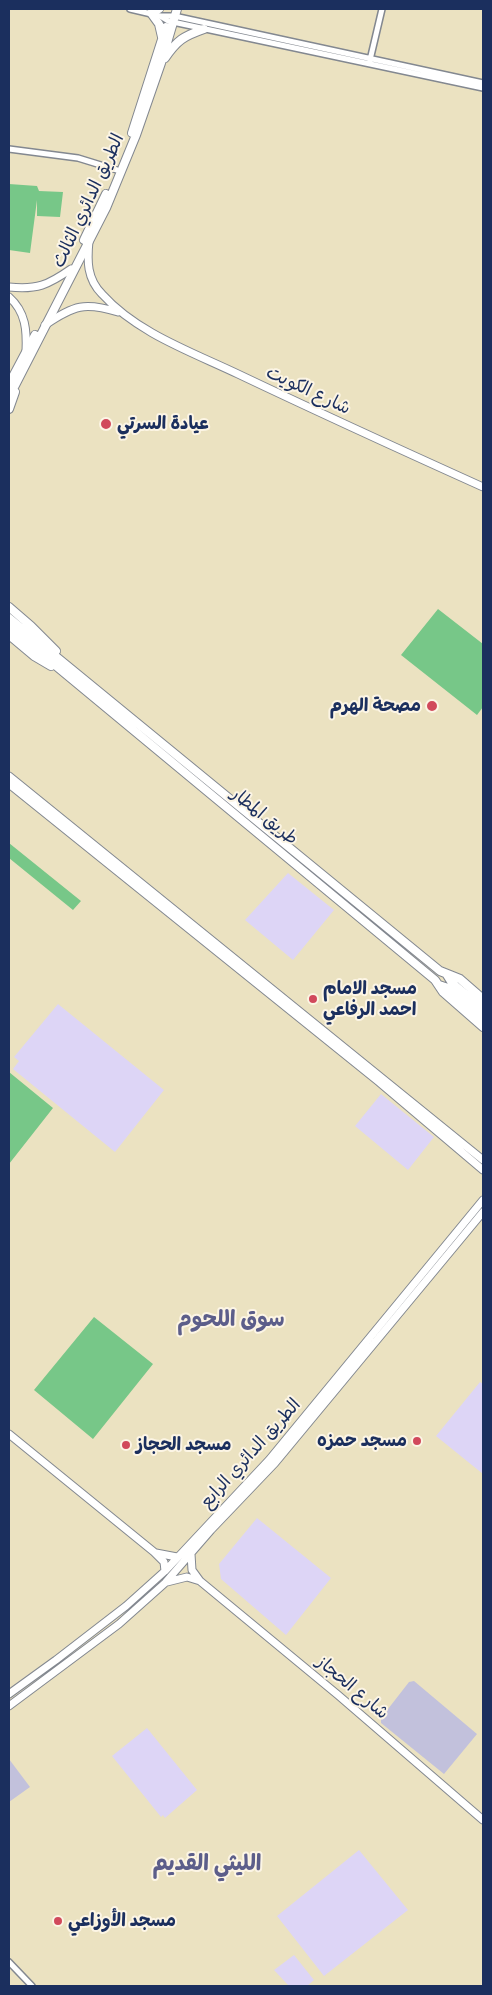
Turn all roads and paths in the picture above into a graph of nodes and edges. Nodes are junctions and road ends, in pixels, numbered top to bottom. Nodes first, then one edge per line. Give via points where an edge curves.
1 (130, 9) edge
2 (382, 9) edge
3 (160, 12) edge
4 (151, 13) junction
5 (172, 15) edge
6 (204, 29) junction
7 (162, 39) junction
8 (370, 61) junction
9 (161, 64) junction
10 (483, 83) edge
11 (483, 88) edge
12 (9, 149) edge
13 (117, 170) junction
14 (90, 241) junction
15 (71, 268) junction
16 (9, 287) edge
17 (9, 297) edge
18 (124, 314) junction
19 (45, 326) junction
20 (183, 348) junction
21 (26, 353) junction
22 (182, 357) dead end
23 (21, 374) junction
24 (10, 381) edge
25 (9, 397) edge
26 (9, 409) edge
27 (483, 487) edge
28 (9, 606) edge
29 (9, 618) edge
30 (9, 627) edge
31 (21, 633) junction
32 (9, 635) edge
33 (63, 661) junction
34 (64, 673) junction
35 (9, 776) edge
36 (9, 784) edge
37 (447, 975) junction
38 (439, 985) junction
39 (483, 999) edge
40 (483, 1010) edge
41 (483, 1018) edge
42 (483, 1027) edge
43 (483, 1160) edge
44 (483, 1170) edge
45 (483, 1200) edge
46 (483, 1212) edge
47 (9, 1434) edge
48 (154, 1552) junction
49 (191, 1554) junction
50 (177, 1557) junction
51 (165, 1571) junction
52 (200, 1582) junction
53 (165, 1583) junction
54 (9, 1694) edge
55 (9, 1706) edge
56 (483, 1820) edge
57 (9, 1962) edge
58 (32, 1986) edge

1 - 4 street
2 - 8 street
3 - 4 highway
3 - 5 street
4 - 7 highway via 159,24
5 - 6 street
5 - 7 highway, الطريق الدائري الثالث
5 - 8 street
5 - 9 highway, الطريق الدائري الثالث
6 - 8 street
6 - 9 highway via 180,40
7 - 13 highway, الطريق الدائري الثالث
8 - 10 street
8 - 11 street
9 - 14 highway, الطريق الدائري الثالث via 136,135
12 - 13 street via 78,158
13 - 15 highway, الطريق الدائري الثالث
14 - 18 main road, شارع الكويت via 88,268 94,285
14 - 19 highway, الطريق الدائري الثالث
15 - 16 main road via 39,288
15 - 21 highway, الطريق الدائري الثالث
17 - 21 main road via 23,318
18 - 19 main road, شارع الكويت via 83,305 66,311
18 - 20 main road, شارع الكويت
19 - 23 highway, الطريق الدائري الثالث
20 - 22 main road
20 - 27 main road, شارع الكويت
21 - 24 highway, الطريق الدائري الثالث
23 - 25 highway, الطريق الدائري الثالث
23 - 26 highway
28 - 33 highway via 45,639
29 - 31 highway
30 - 31 highway
31 - 33 highway, طريق المطار
31 - 34 highway, طريق المطار
32 - 34 highway via 42,661
33 - 37 highway, طريق المطار
34 - 38 highway, طريق المطار via 329,890
35 - 43 main road
36 - 44 main road via 379,1082
37 - 39 highway, طريق المطار via 460,979
37 - 40 highway
38 - 41 highway via 448,988
38 - 42 highway, طريق المطار
45 - 50 main road, الطريق الدائري الرابع via 269,1460
46 - 49 main road, الطريق الدائري الرابع via 275,1463
47 - 48 main road
48 - 50 main road
48 - 51 main road via 164,1562
49 - 52 main road, شارع الحجاز via 192,1570
49 - 53 main road, الطريق الدائري الرابع
50 - 51 main road, الطريق الدائري الرابع
51 - 54 main road, الطريق الدائري الرابع via 118,1612
52 - 53 main road via 187,1577
52 - 56 main road, شارع الحجاز
53 - 55 main road, الطريق الدائري الرابع via 119,1624
57 - 58 street

